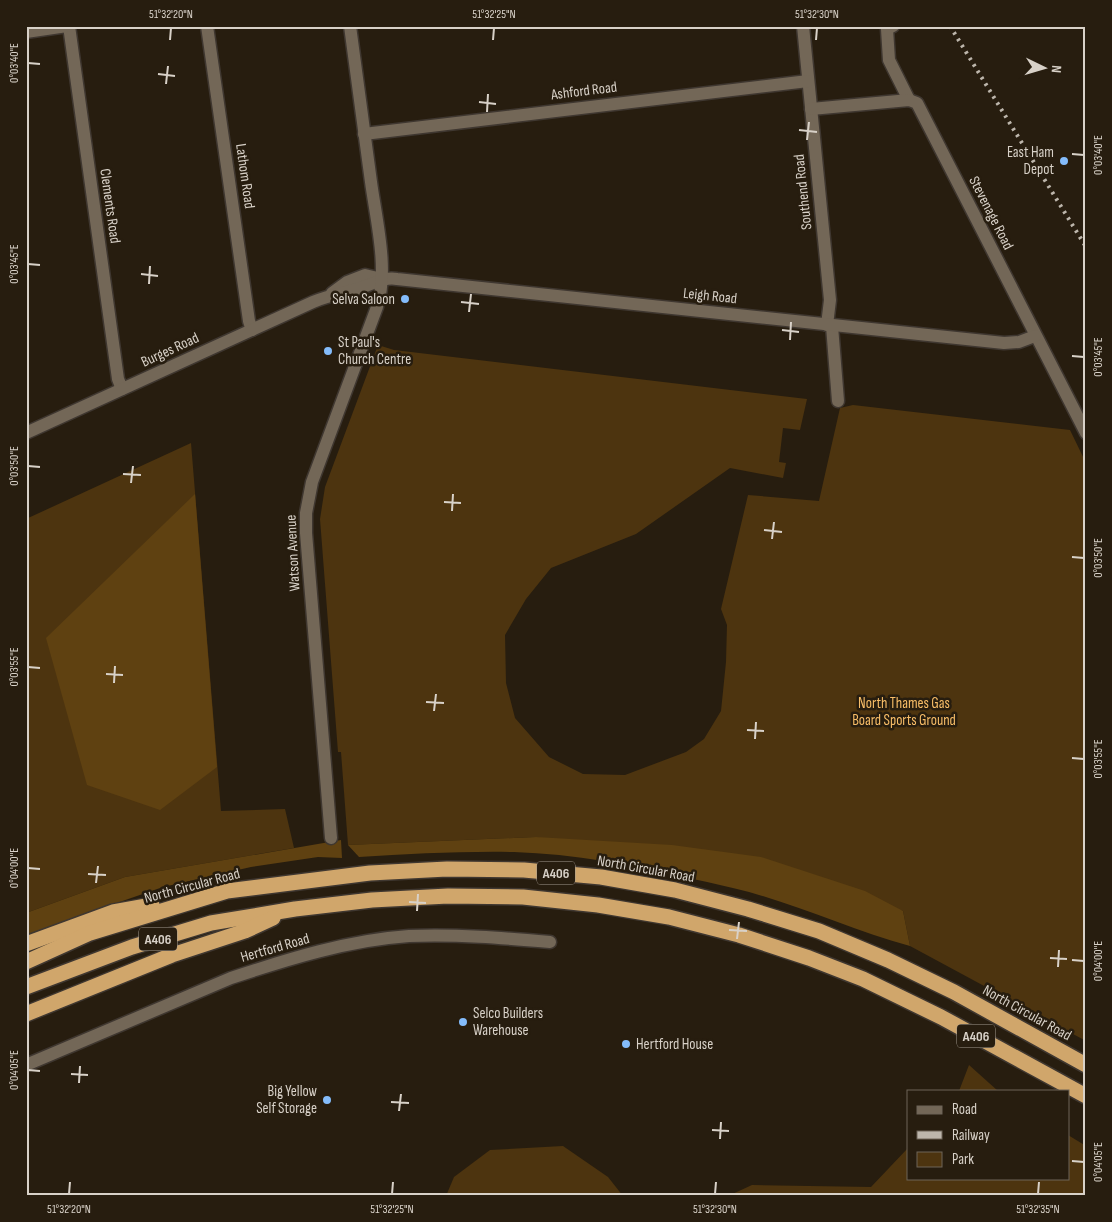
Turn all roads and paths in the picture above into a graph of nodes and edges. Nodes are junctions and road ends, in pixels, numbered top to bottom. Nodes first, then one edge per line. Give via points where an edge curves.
1 (68, 26) edge
2 (207, 26) edge
3 (350, 26) edge
4 (802, 26) edge
5 (893, 26) edge
6 (26, 32) edge
7 (808, 80) junction
8 (910, 100) junction
9 (810, 109) junction
10 (364, 134) junction
11 (382, 279) junction
12 (829, 325) junction
13 (252, 330) junction
14 (1035, 336) junction
15 (122, 390) junction
16 (838, 401) dead end
17 (26, 433) edge
18 (1086, 433) edge
19 (331, 838) dead end
20 (228, 891) junction
21 (296, 909) junction
22 (550, 942) dead end
23 (26, 944) edge
24 (26, 962) edge
25 (26, 987) edge
26 (26, 1014) edge
27 (26, 1065) edge
28 (1086, 1065) edge
29 (1086, 1096) edge

1 - 6 street
1 - 15 street, Clements Road
2 - 13 street, Lathom Road
3 - 10 street
4 - 7 street, Southend Road
5 - 8 street, Stevenage Road via 887,29 890,60
7 - 9 street, Southend Road
7 - 10 street, Ashford Road
8 - 9 street
8 - 14 street, Stevenage Road via 920,107
9 - 12 street, Southend Road via 830,300
10 - 11 street
11 - 12 street, Leigh Road
11 - 13 street, Burges Road via 365,275 347,282 328,296
11 - 19 street, Watson Avenue via 380,298 312,482 306,513
12 - 14 street, Leigh Road via 1004,343
12 - 16 street, Southend Road
13 - 15 street, Burges Road
14 - 18 street, Stevenage Road
15 - 17 street, Burges Road
20 - 23 highway, A406 via 113,912
20 - 24 highway, North Circular Road / A406 via 90,933
20 - 28 highway, North Circular Road / A406 via 370,873 447,869 524,870 601,877 675,890 819,931 875,954 954,992
21 - 25 highway, A406 via 210,923 132,947
21 - 26 highway, A406
21 - 29 highway, A406 via 372,900 523,897 598,904 669,917 738,935 864,979
22 - 27 street, Hertford Road via 472,936 409,936 355,944 231,978

